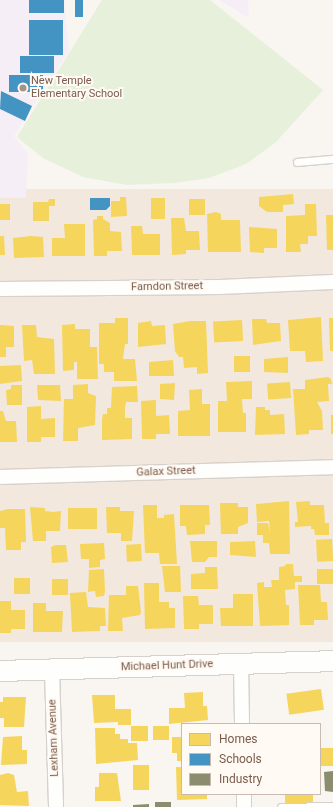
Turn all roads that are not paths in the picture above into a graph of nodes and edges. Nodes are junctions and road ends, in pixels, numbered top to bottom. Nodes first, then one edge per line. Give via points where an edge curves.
1 (333, 159) edge
2 (297, 162) dead end
3 (333, 282) edge
4 (0, 289) edge
5 (333, 467) edge
6 (0, 477) edge
7 (333, 661) edge
8 (240, 664) junction
9 (52, 670) junction
10 (0, 671) edge
11 (242, 723) edge
12 (244, 795) edge
13 (333, 806) edge
14 (56, 807) edge
15 (244, 807) edge
16 (281, 807) edge

1 - 2 lane
3 - 4 street, Farndon Street via 220,287
5 - 6 street, Galax Street
7 - 8 street, Michael Hunt Drive
8 - 9 street, Michael Hunt Drive
8 - 11 street
9 - 10 street, Michael Hunt Drive
9 - 14 street, Lexham Avenue
12 - 15 street
13 - 16 lane

